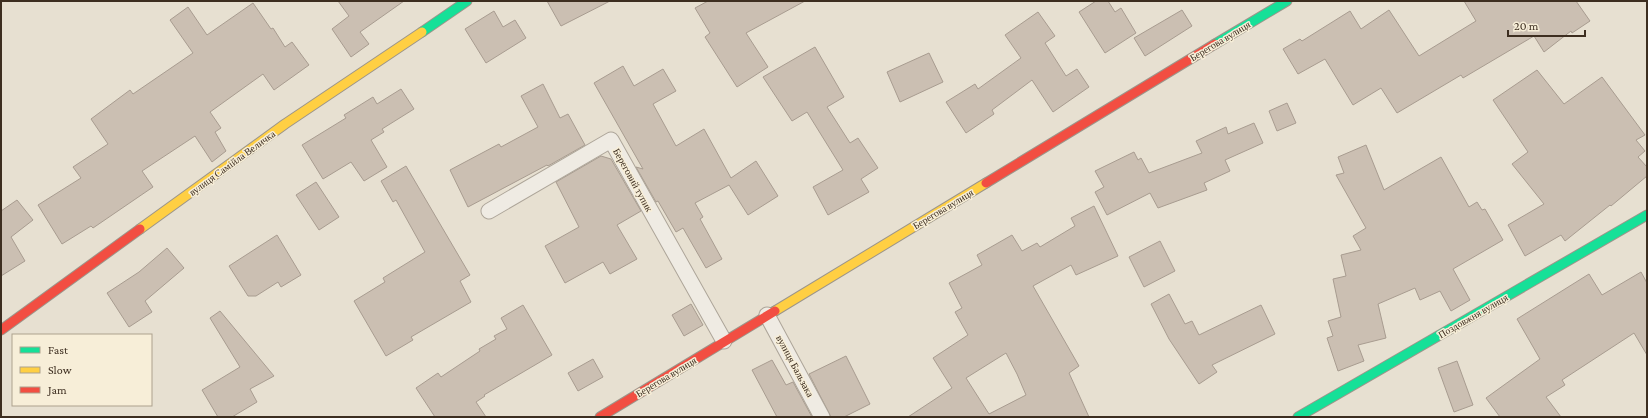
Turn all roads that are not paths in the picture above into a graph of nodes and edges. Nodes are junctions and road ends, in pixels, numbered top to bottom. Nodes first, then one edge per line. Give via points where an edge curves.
1 (467, 1) edge
2 (1287, 1) edge
3 (489, 211) dead end
4 (1647, 215) edge
5 (767, 315) junction
6 (1, 330) edge
7 (724, 341) junction
8 (600, 417) edge
9 (822, 417) edge
10 (1298, 417) edge

1 - 6 street, вулиця Самійла Величка via 285,124
2 - 5 street, Берегова вулиця
3 - 7 lane, Береговий тупик via 611,140
4 - 10 street, Поздовжня вулиця
5 - 7 street, Берегова вулиця
5 - 9 lane, вулиця Бальзака
7 - 8 street, Берегова вулиця

